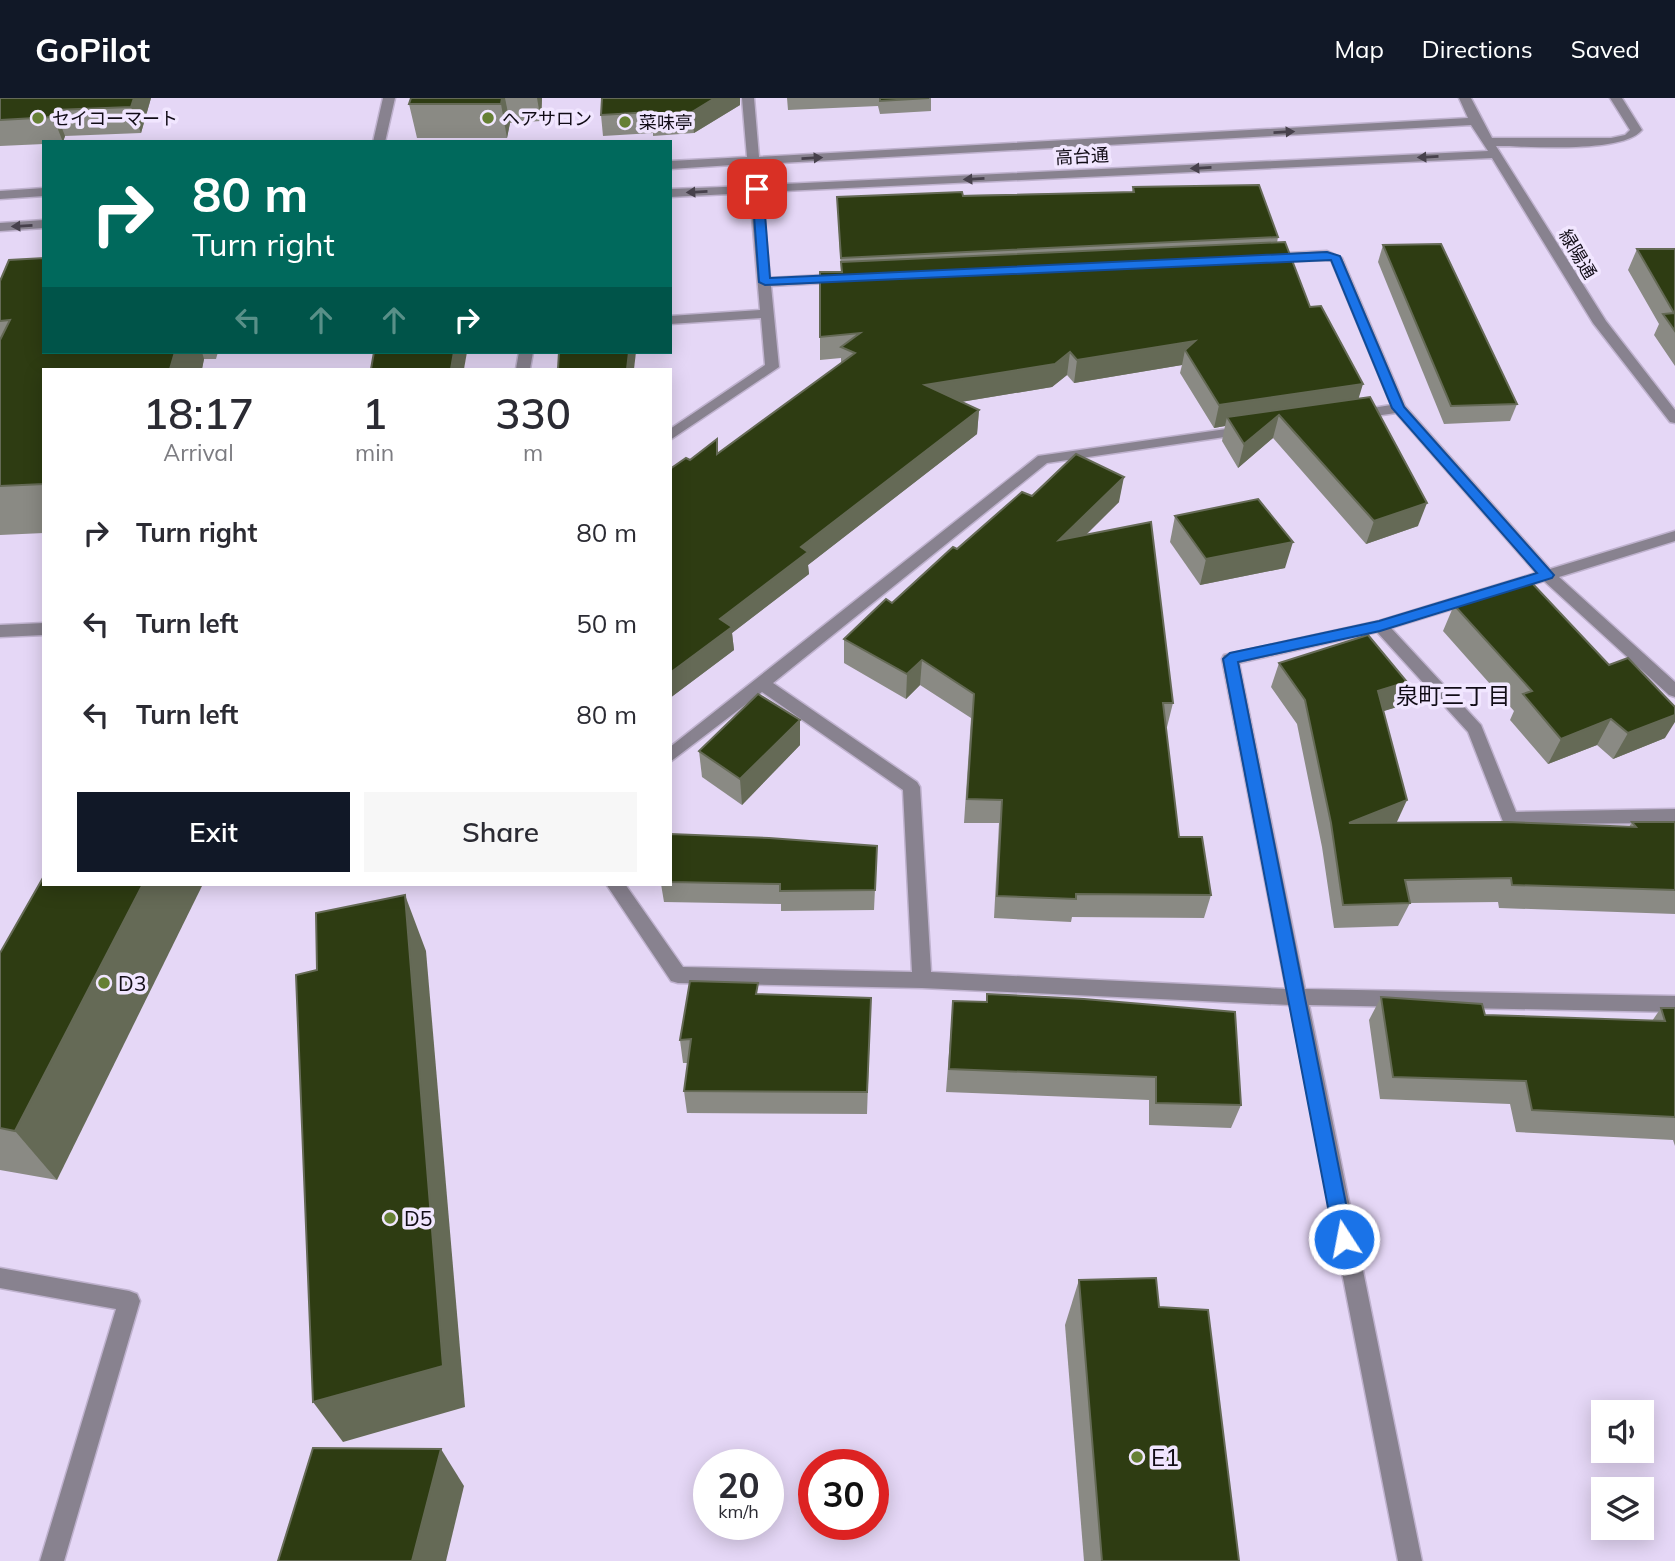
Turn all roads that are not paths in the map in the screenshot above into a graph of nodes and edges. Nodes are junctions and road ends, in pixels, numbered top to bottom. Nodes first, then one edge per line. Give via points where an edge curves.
1 (389, 98) edge
2 (748, 98) edge
3 (1465, 98) edge
4 (1616, 98) edge
5 (1475, 121) junction
6 (379, 140) edge
7 (1490, 142) junction
8 (1496, 154) junction
9 (755, 161) junction
10 (672, 165) edge
11 (757, 189) junction
12 (42, 192) edge
13 (672, 193) edge
14 (0, 195) edge
15 (42, 224) edge
16 (0, 227) edge
17 (1258, 258) edge
18 (861, 277) edge
19 (765, 282) junction
20 (767, 314) junction
21 (672, 320) edge
22 (1399, 408) junction
23 (1344, 416) edge
24 (1675, 419) edge
25 (1262, 428) edge
26 (672, 435) edge
27 (1675, 536) edge
28 (1547, 575) junction
29 (1380, 626) junction
30 (42, 628) edge
31 (0, 631) edge
32 (762, 684) junction
33 (1675, 691) edge
34 (672, 754) edge
35 (1675, 816) edge
36 (616, 886) edge
37 (922, 980) junction
38 (1296, 997) junction
39 (1675, 1004) edge
40 (0, 1278) edge
41 (52, 1561) edge
42 (1410, 1561) edge

1 - 6 street
2 - 9 street
3 - 5 street, 緑陽通
4 - 7 street via 1636,130 1629,136 1611,142
5 - 7 street, 緑陽通
9 -> 5 street, 高台通
7 - 8 street, 緑陽通
8 -> 11 street, 高台通
8 - 24 street, 緑陽通 via 1600,323
9 - 10 street, 高台通
9 - 11 street
11 -> 13 street, 高台通
11 - 19 street
12 - 14 street
15 -> 16 street
17 - 22 street via 1336,258
18 - 19 street
19 - 20 street
20 - 21 street
20 - 26 street via 772,367
22 - 23 street
22 - 28 street
25 - 32 street via 1043,459
27 - 28 street
28 - 29 street
28 - 33 street
29 - 35 street via 1475,729 1510,819
29 - 38 street via 1230,659
30 - 31 street
32 - 34 street
32 - 37 street via 911,787
36 - 37 street via 678,975
37 - 38 street
38 - 39 street
38 - 42 street
40 - 41 street via 129,1301

